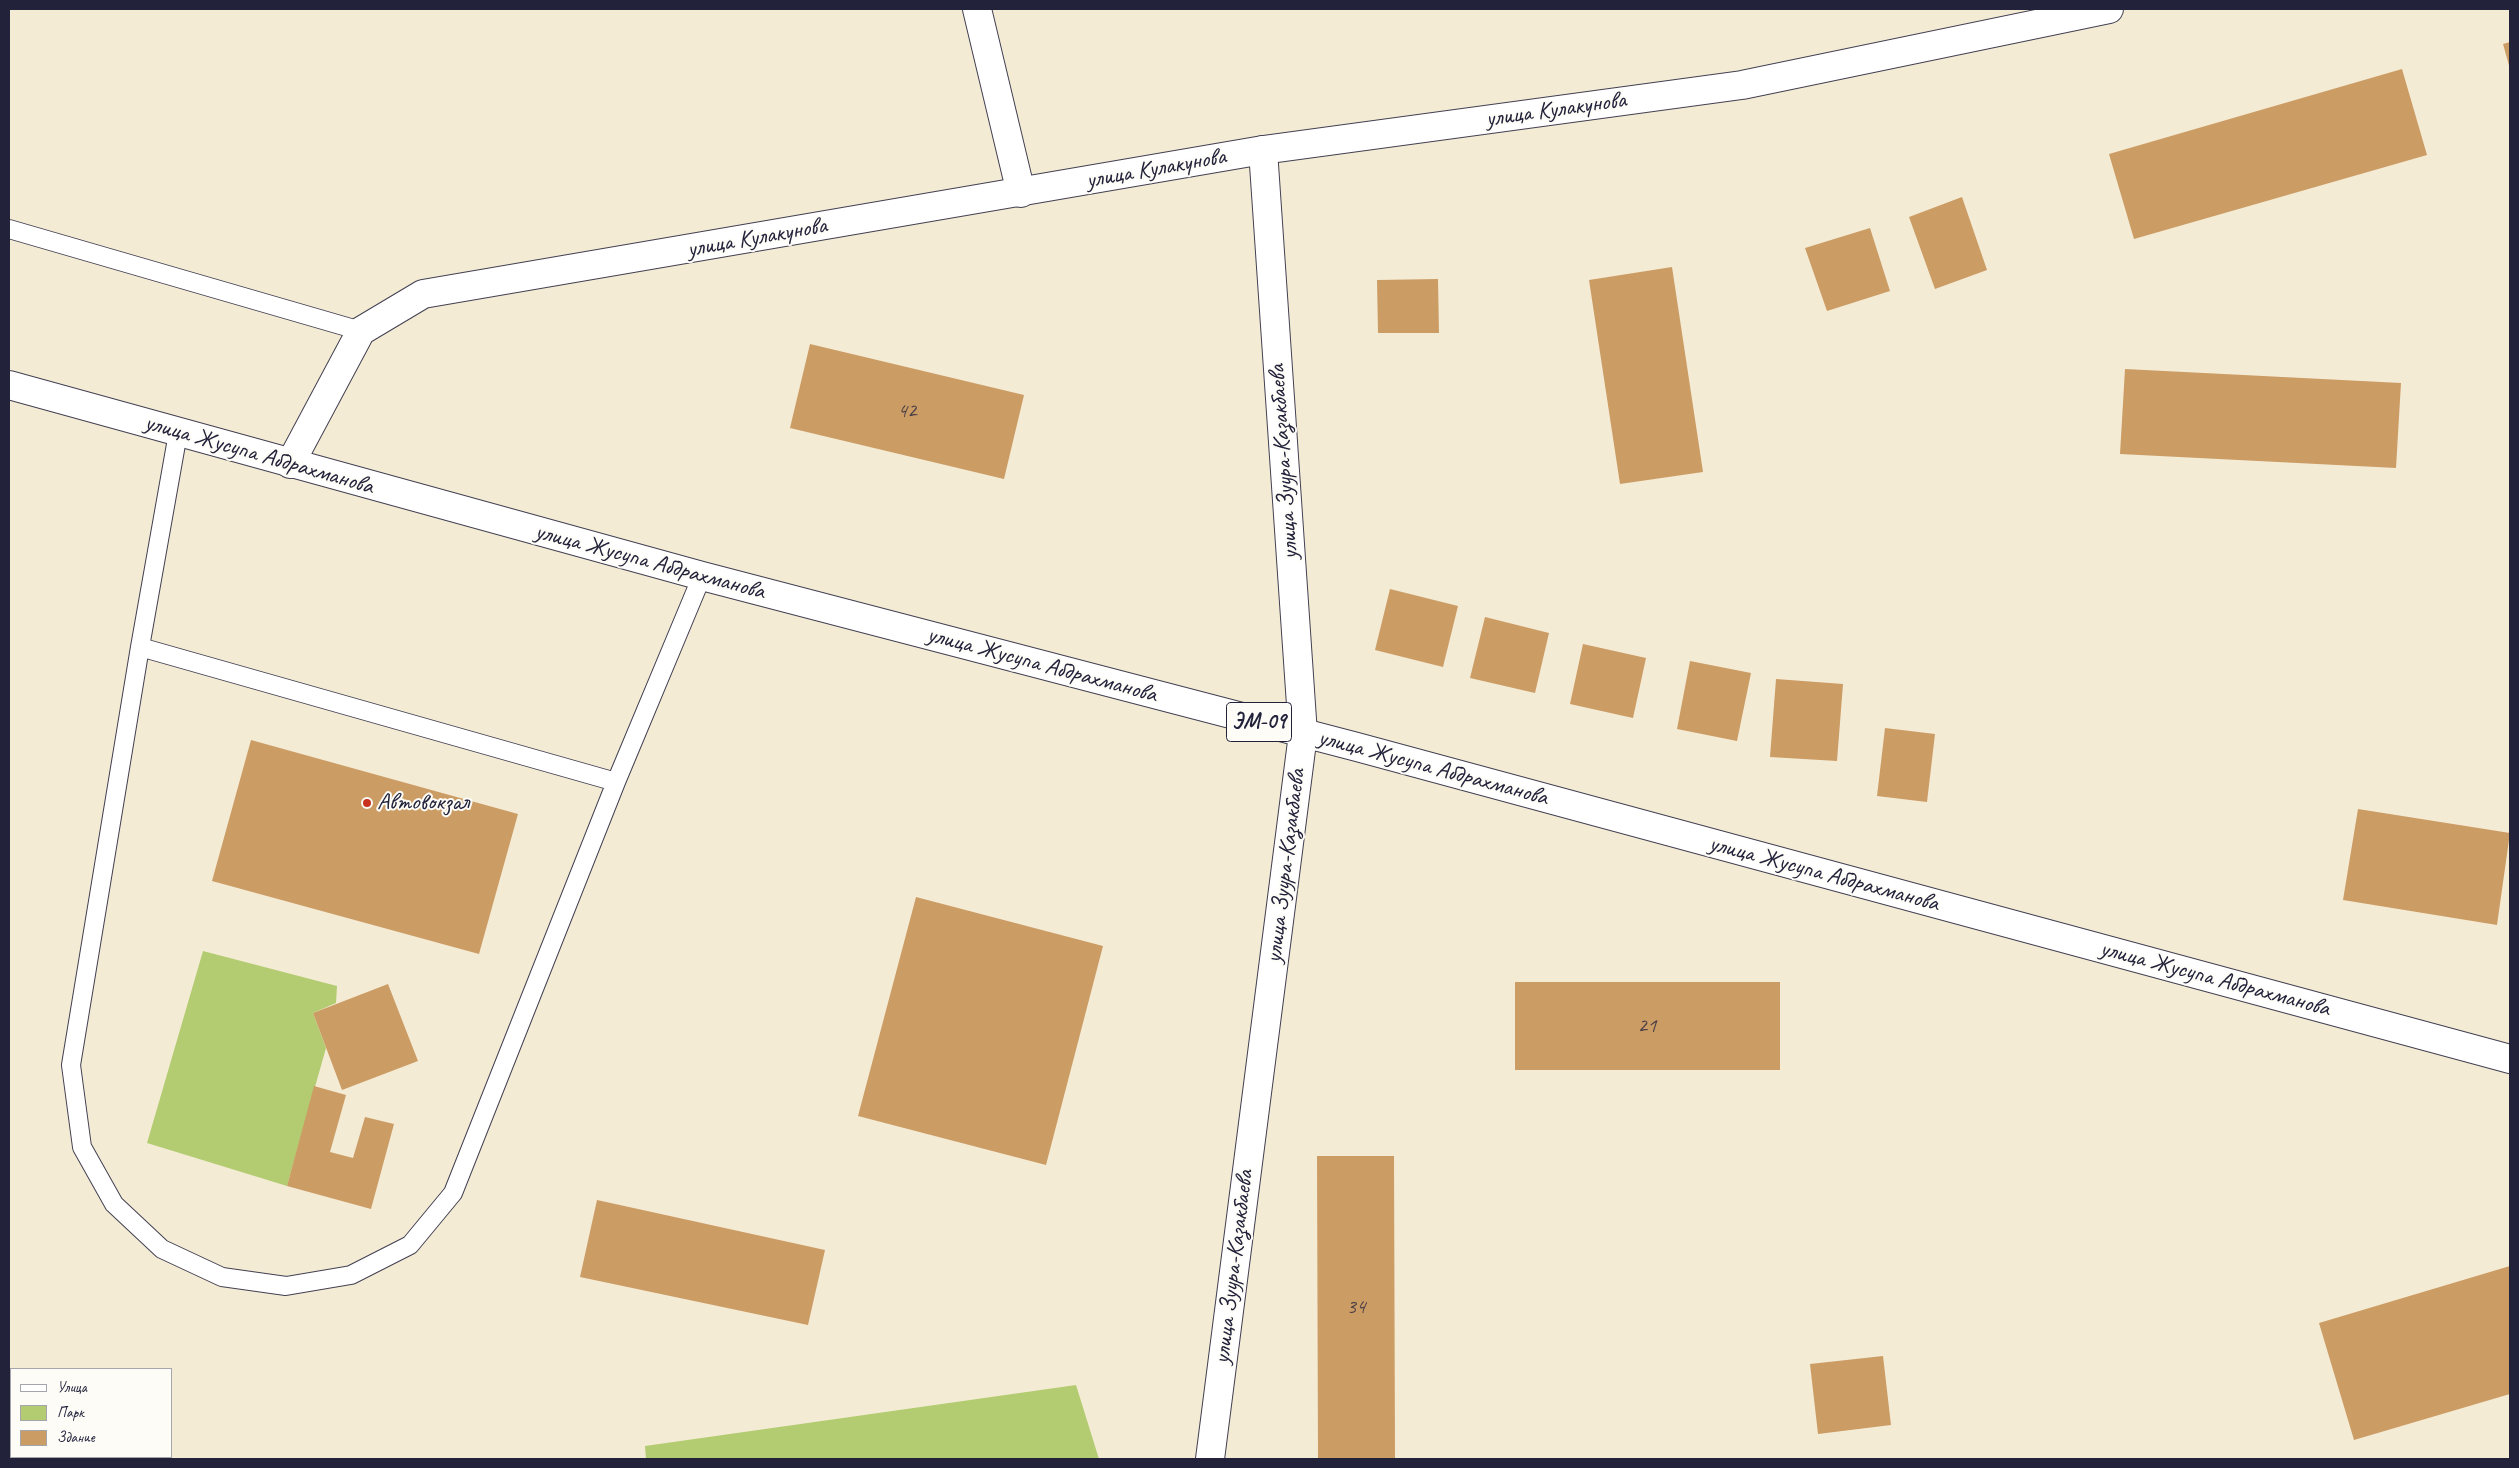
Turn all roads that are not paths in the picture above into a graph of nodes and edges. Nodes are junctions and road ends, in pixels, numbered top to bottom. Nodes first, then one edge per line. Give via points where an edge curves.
1 (977, 9) edge
2 (2109, 9) edge
3 (1264, 150) junction
4 (1021, 193) junction
5 (9, 229) edge
6 (360, 331) junction
7 (9, 385) edge
8 (178, 433) junction
9 (290, 464) junction
10 (702, 576) junction
11 (140, 647) junction
12 (1303, 734) junction
13 (616, 782) junction
14 (2510, 1059) edge
15 (1210, 1459) edge

1 - 4 main road
2 - 3 main road, улица Кулакунова via 1742,85
3 - 4 main road, улица Кулакунова
3 - 12 main road, улица Зуура-Казакбаева
4 - 6 main road, улица Кулакунова via 423,294
5 - 6 lane
6 - 9 main road
7 - 8 main road, улица Жусупа Абдрахманова / ЭМ-09
8 - 9 main road, улица Жусупа Абдрахманова / ЭМ-09
8 - 11 lane
9 - 10 main road, улица Жусупа Абдрахманова / ЭМ-09
10 - 12 main road, улица Жусупа Абдрахманова / ЭМ-09
10 - 13 lane
11 - 13 lane
11 - 13 lane via 71,1065 79,1129 82,1147 114,1204 162,1249 222,1277 286,1286 351,1275 410,1245 453,1193
12 - 14 main road, улица Жусупа Абдрахманова / ЭМ-09
12 - 15 main road, улица Зуура-Казакбаева

